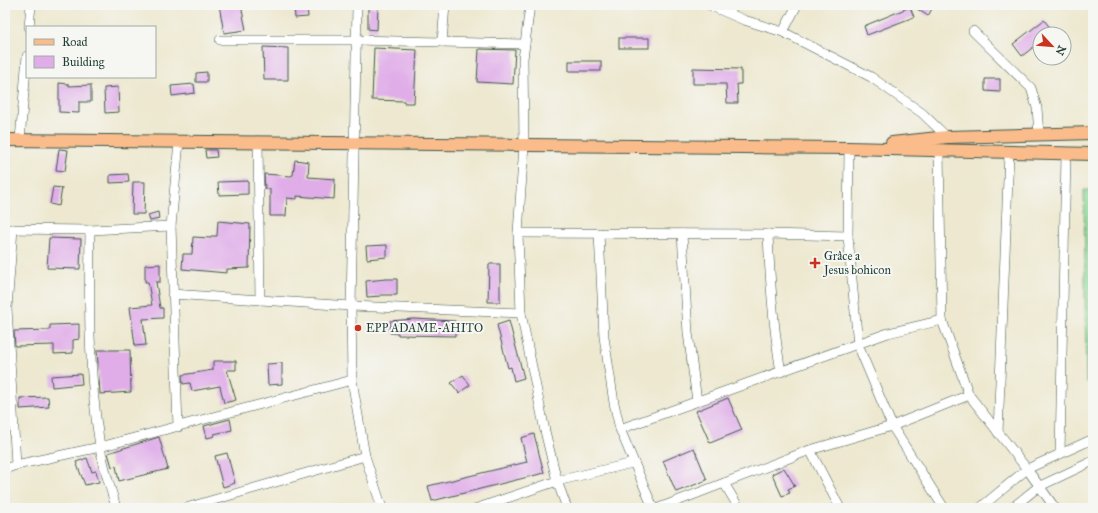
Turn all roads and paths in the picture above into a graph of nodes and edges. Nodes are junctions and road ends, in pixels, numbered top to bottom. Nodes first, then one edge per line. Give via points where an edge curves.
1 (31, 5) edge
2 (357, 5) edge
3 (445, 5) edge
4 (530, 5) edge
5 (709, 5) edge
6 (798, 5) edge
7 (30, 26) edge
8 (783, 32) junction
9 (973, 32) dead end
10 (220, 40) dead end
11 (356, 40) junction
12 (442, 42) junction
13 (525, 44) junction
14 (26, 68) edge
15 (1093, 133) edge
16 (1039, 134) junction
17 (947, 137) junction
18 (5, 140) edge
19 (20, 140) junction
20 (179, 142) junction
21 (258, 142) junction
22 (354, 143) junction
23 (524, 145) junction
24 (849, 148) junction
25 (939, 151) junction
26 (1009, 153) junction
27 (1066, 154) junction
28 (1093, 154) edge
29 (171, 226) junction
30 (9, 229) edge
31 (90, 230) junction
32 (518, 233) junction
33 (599, 233) junction
34 (682, 234) junction
35 (768, 234) junction
36 (848, 236) junction
37 (172, 294) junction
38 (260, 300) junction
39 (351, 306) junction
40 (6, 308) edge
41 (521, 313) junction
42 (942, 320) junction
43 (858, 344) junction
44 (781, 372) junction
45 (352, 380) junction
46 (8, 385) edge
47 (970, 395) junction
48 (697, 401) junction
49 (892, 426) junction
50 (178, 427) junction
51 (620, 429) junction
52 (998, 433) junction
53 (1093, 439) edge
54 (100, 447) junction
55 (810, 450) junction
56 (1060, 454) junction
57 (365, 456) junction
58 (1093, 461) edge
59 (633, 463) junction
60 (16, 465) junction
61 (5, 469) edge
62 (1027, 469) junction
63 (557, 481) junction
64 (724, 483) junction
65 (1038, 486) junction
66 (116, 508) edge
67 (186, 508) edge
68 (382, 508) edge
69 (478, 508) edge
70 (567, 508) edge
71 (653, 508) edge
72 (658, 508) edge
73 (739, 508) edge
74 (840, 508) edge
75 (944, 508) edge
76 (980, 508) edge
77 (1012, 508) edge
78 (1055, 508) edge

1 - 7 street
2 - 11 street
3 - 12 street
4 - 13 street
5 - 8 street via 744,20
6 - 8 street
8 - 17 street via 871,77 922,113
9 - 16 street via 1031,88 1037,108
10 - 11 street
11 - 12 street
11 - 22 street
12 - 13 street
13 - 23 street
14 - 19 street
15 - 16 main road
16 - 17 main road
17 - 24 main road
18 - 19 main road
19 - 20 main road
20 - 21 main road
20 - 29 street
21 - 22 main road
21 - 38 street
22 - 23 main road
22 - 39 street
23 - 24 main road
23 - 32 street
24 - 25 main road
24 - 36 street
25 - 26 main road
25 - 42 street
26 - 27 main road
26 - 52 street
27 - 28 main road
27 - 56 street
29 - 31 street
29 - 37 street
30 - 31 street
30 - 40 street
31 - 54 street via 89,318 92,381
32 - 33 street
32 - 41 street
33 - 34 street
33 - 51 street via 604,337
34 - 35 street
34 - 48 street via 688,333
35 - 36 street
35 - 44 street via 775,335
36 - 43 street
37 - 38 street
37 - 50 street
38 - 39 street
39 - 41 street
39 - 45 street
40 - 46 street
41 - 63 street
42 - 43 street via 888,333
42 - 47 street
43 - 44 street
43 - 49 street
44 - 48 street
45 - 50 street
45 - 57 street
46 - 60 street
47 - 49 street
47 - 52 street
48 - 51 street
49 - 55 street
49 - 75 street
50 - 54 street
51 - 59 street
52 - 62 street
53 - 56 street
54 - 60 street
54 - 66 street
55 - 64 street
55 - 74 street
56 - 62 street
57 - 67 street
57 - 68 street
58 - 65 street
59 - 63 street
59 - 71 street
60 - 61 street
62 - 65 street
62 - 76 street
63 - 69 street
63 - 70 street
64 - 72 street
64 - 73 street
65 - 77 street
65 - 78 street

